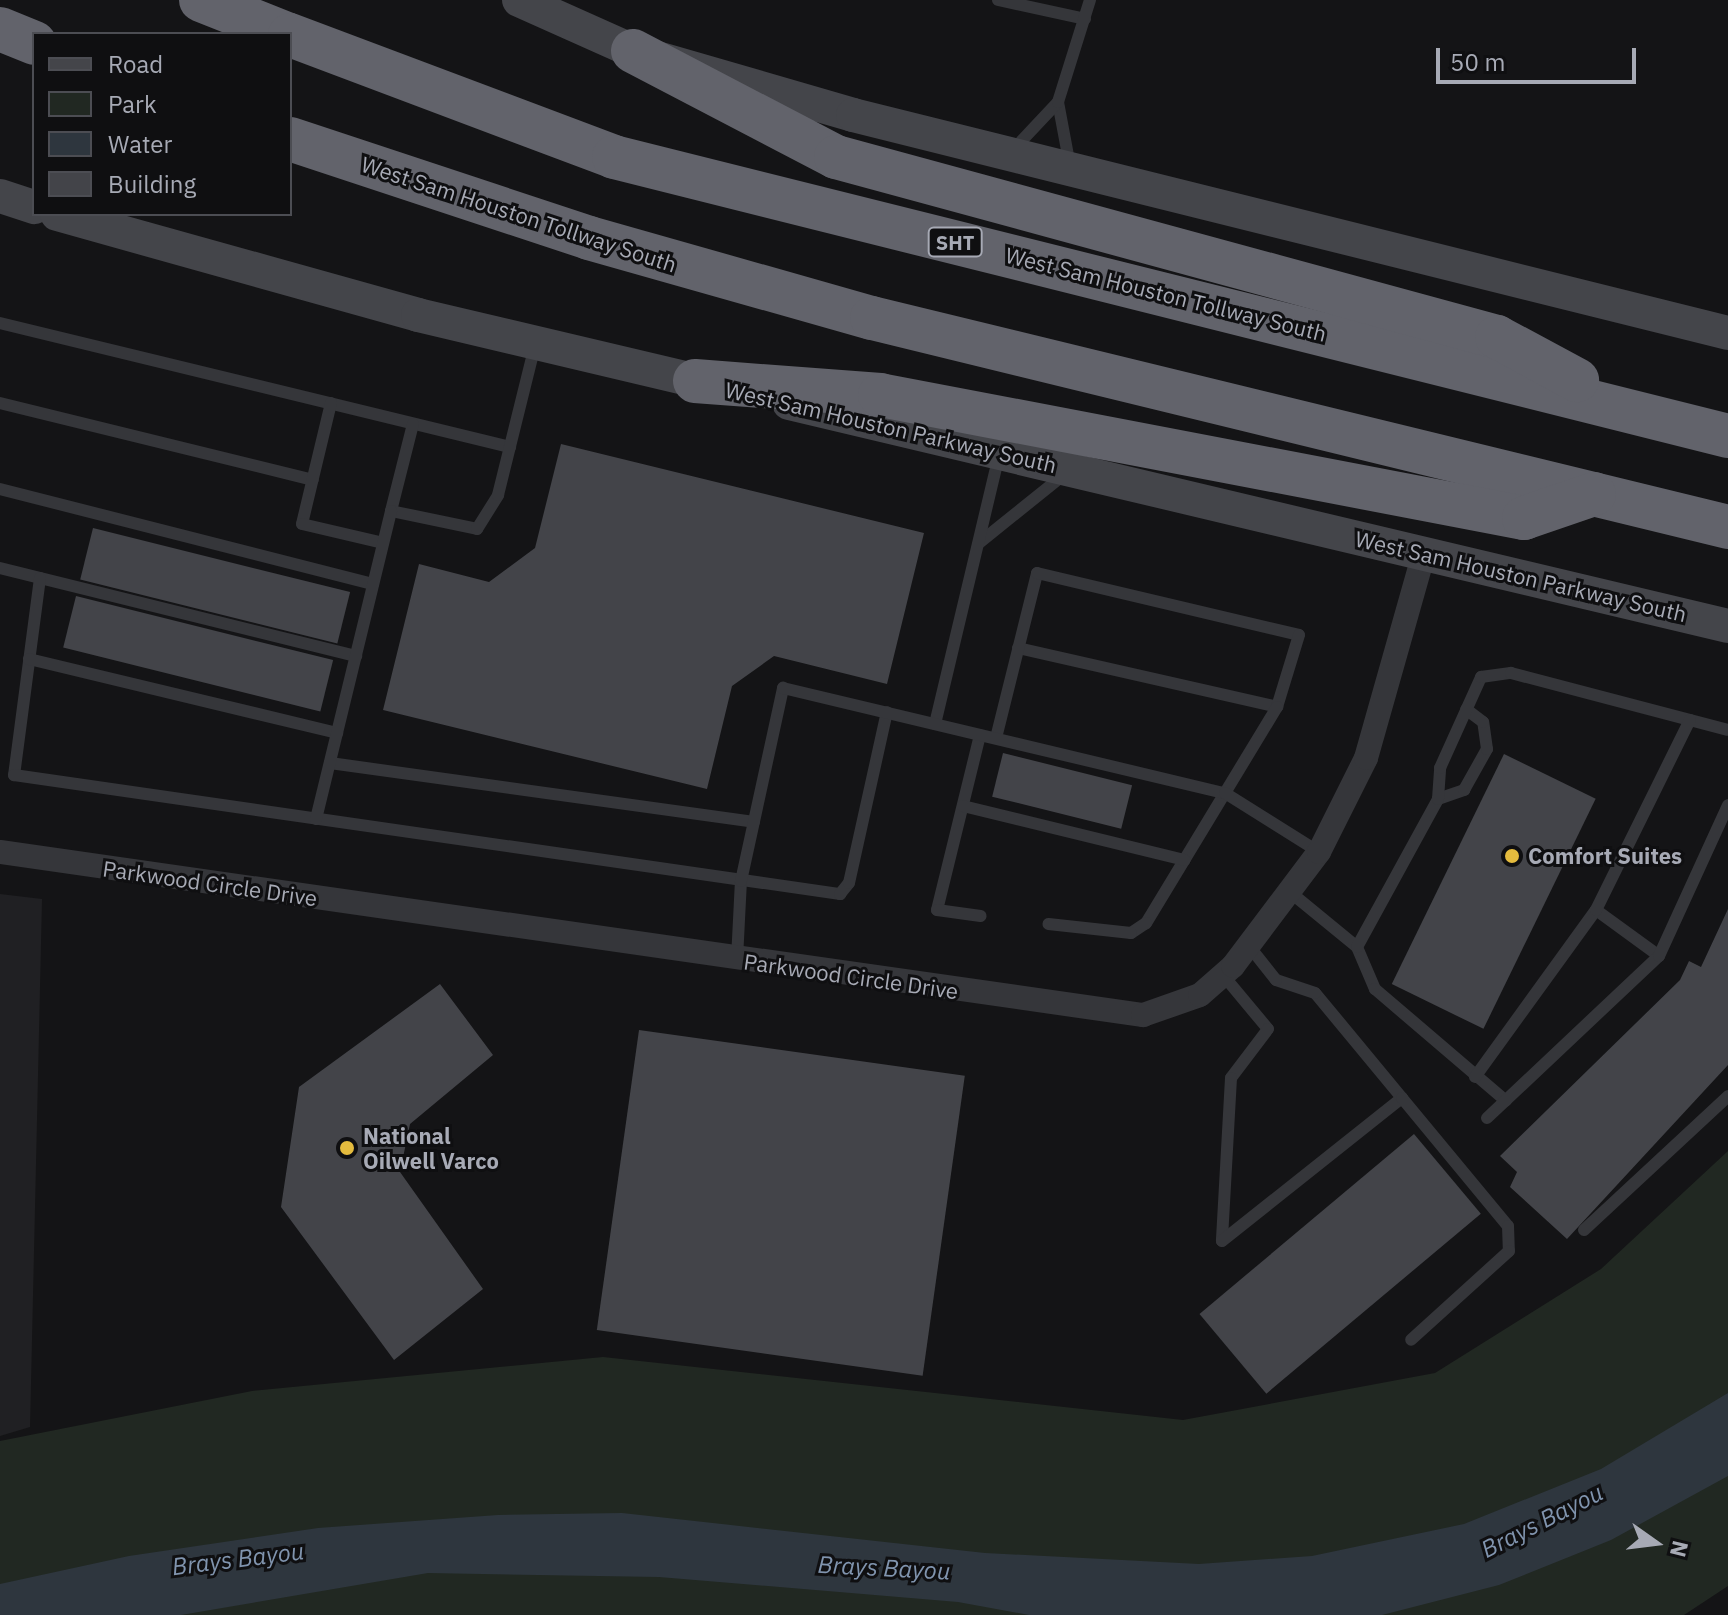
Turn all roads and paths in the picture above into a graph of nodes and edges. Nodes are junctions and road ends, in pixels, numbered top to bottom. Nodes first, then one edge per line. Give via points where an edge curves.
1 (201, 0) edge
2 (519, 0) edge
3 (998, 0) edge
4 (1090, 0) edge
5 (1085, 19) junction
6 (0, 29) edge
7 (281, 32) edge
8 (292, 36) edge
9 (32, 42) edge
10 (633, 51) junction
11 (1058, 102) junction
12 (292, 140) edge
13 (1009, 154) junction
14 (1070, 169) junction
15 (0, 196) edge
16 (32, 206) edge
17 (64, 216) edge
18 (0, 323) edge
19 (1728, 333) edge
20 (536, 344) junction
21 (695, 381) junction
22 (0, 403) edge
23 (331, 403) junction
24 (1632, 410) junction
25 (413, 424) junction
26 (1728, 436) edge
27 (510, 447) junction
28 (1000, 453) junction
29 (1070, 470) junction
30 (313, 480) junction
31 (0, 489) edge
32 (1594, 494) junction
33 (391, 511) junction
34 (1728, 527) edge
35 (383, 543) junction
36 (979, 543) junction
37 (1424, 553) junction
38 (0, 568) edge
39 (40, 578) junction
40 (373, 584) junction
41 (1728, 626) edge
42 (1018, 648) junction
43 (356, 656) junction
44 (29, 659) junction
45 (1277, 707) junction
46 (1466, 709) junction
47 (887, 712) junction
48 (1690, 720) junction
49 (935, 724) junction
50 (1728, 730) edge
51 (337, 733) junction
52 (980, 735) junction
53 (996, 738) junction
54 (330, 763) junction
55 (1225, 793) junction
56 (1438, 799) junction
57 (1728, 805) edge
58 (963, 806) junction
59 (316, 819) junction
60 (754, 822) junction
61 (0, 852) edge
62 (1319, 852) junction
63 (1184, 860) junction
64 (741, 881) junction
65 (1290, 892) junction
66 (1596, 910) junction
67 (981, 916) dead end
68 (1048, 924) dead end
69 (1249, 946) junction
70 (1357, 947) junction
71 (1659, 956) junction
72 (737, 959) junction
73 (1223, 975) junction
74 (1475, 1077) junction
75 (1728, 1096) edge
76 (1402, 1098) junction
77 (1506, 1101) junction
78 (1487, 1118) dead end
79 (1584, 1230) dead end
80 (1411, 1340) dead end

1 - 7 highway, West Sam Houston Tollway South / SHT
2 - 10 main road
3 - 5 lane
4 - 5 lane
5 - 11 lane
6 - 9 highway
8 - 24 highway, West Sam Houston Tollway South / SHT via 614,157
10 - 13 main road
10 - 24 highway via 836,157 1497,337
11 - 13 lane
11 - 14 lane
12 - 32 highway, West Sam Houston Tollway South via 790,296
13 - 14 main road
14 - 19 main road
15 - 16 main road
17 - 20 main road, West Sam Houston Parkway South
18 - 23 lane
20 - 21 main road, West Sam Houston Parkway South
20 - 27 lane
21 - 28 main road, West Sam Houston Parkway South
21 - 32 highway via 880,395 1524,518
22 - 30 lane
23 - 25 lane
23 - 30 lane
24 - 26 highway, West Sam Houston Tollway South / SHT
25 - 27 lane
25 - 33 lane
27 - 33 lane via 490,517 477,529
28 - 29 main road, West Sam Houston Parkway South
28 - 36 lane
29 - 36 lane via 1024,513
29 - 37 main road, West Sam Houston Parkway South
30 - 35 lane via 302,524
31 - 40 lane
32 - 34 highway, West Sam Houston Tollway South
33 - 35 lane
35 - 40 lane
36 - 49 lane
37 - 41 main road, West Sam Houston Parkway South
37 - 62 street, Parkwood Circle Drive via 1366,758
38 - 39 lane
39 - 43 lane
39 - 44 lane
40 - 43 lane
42 - 45 lane
42 - 45 lane via 1037,573 1299,635
42 - 53 lane
43 - 51 lane
44 - 51 lane
44 - 59 lane via 14,775
45 - 55 lane
46 - 48 lane via 1473,687 1494,671
46 - 56 lane via 1440,768
46 - 56 lane via 1483,722 1487,749 1464,790
47 - 49 lane
47 - 60 lane via 783,688
47 - 64 lane via 849,883 840,894
48 - 50 lane
48 - 66 lane
49 - 52 lane
51 - 54 lane
52 - 53 lane
52 - 58 lane
53 - 55 lane
54 - 59 lane
54 - 60 lane
55 - 62 lane
55 - 63 lane
56 - 70 lane
57 - 71 lane
58 - 63 lane
58 - 67 lane via 937,910
59 - 64 lane
60 - 64 lane
61 - 72 street, Parkwood Circle Drive
62 - 65 street, Parkwood Circle Drive
63 - 68 lane via 1146,923 1131,933
64 - 72 lane
65 - 69 street, Parkwood Circle Drive
65 - 70 lane
66 - 71 lane
66 - 74 lane
69 - 73 street, Parkwood Circle Drive
69 - 76 lane via 1276,980 1315,993
70 - 74 lane via 1375,989
71 - 77 lane
72 - 73 street, Parkwood Circle Drive via 1143,1015 1200,995
73 - 76 lane via 1268,1029 1231,1078 1222,1241
74 - 77 lane
75 - 79 lane
76 - 80 lane via 1508,1226 1509,1251
77 - 78 lane

